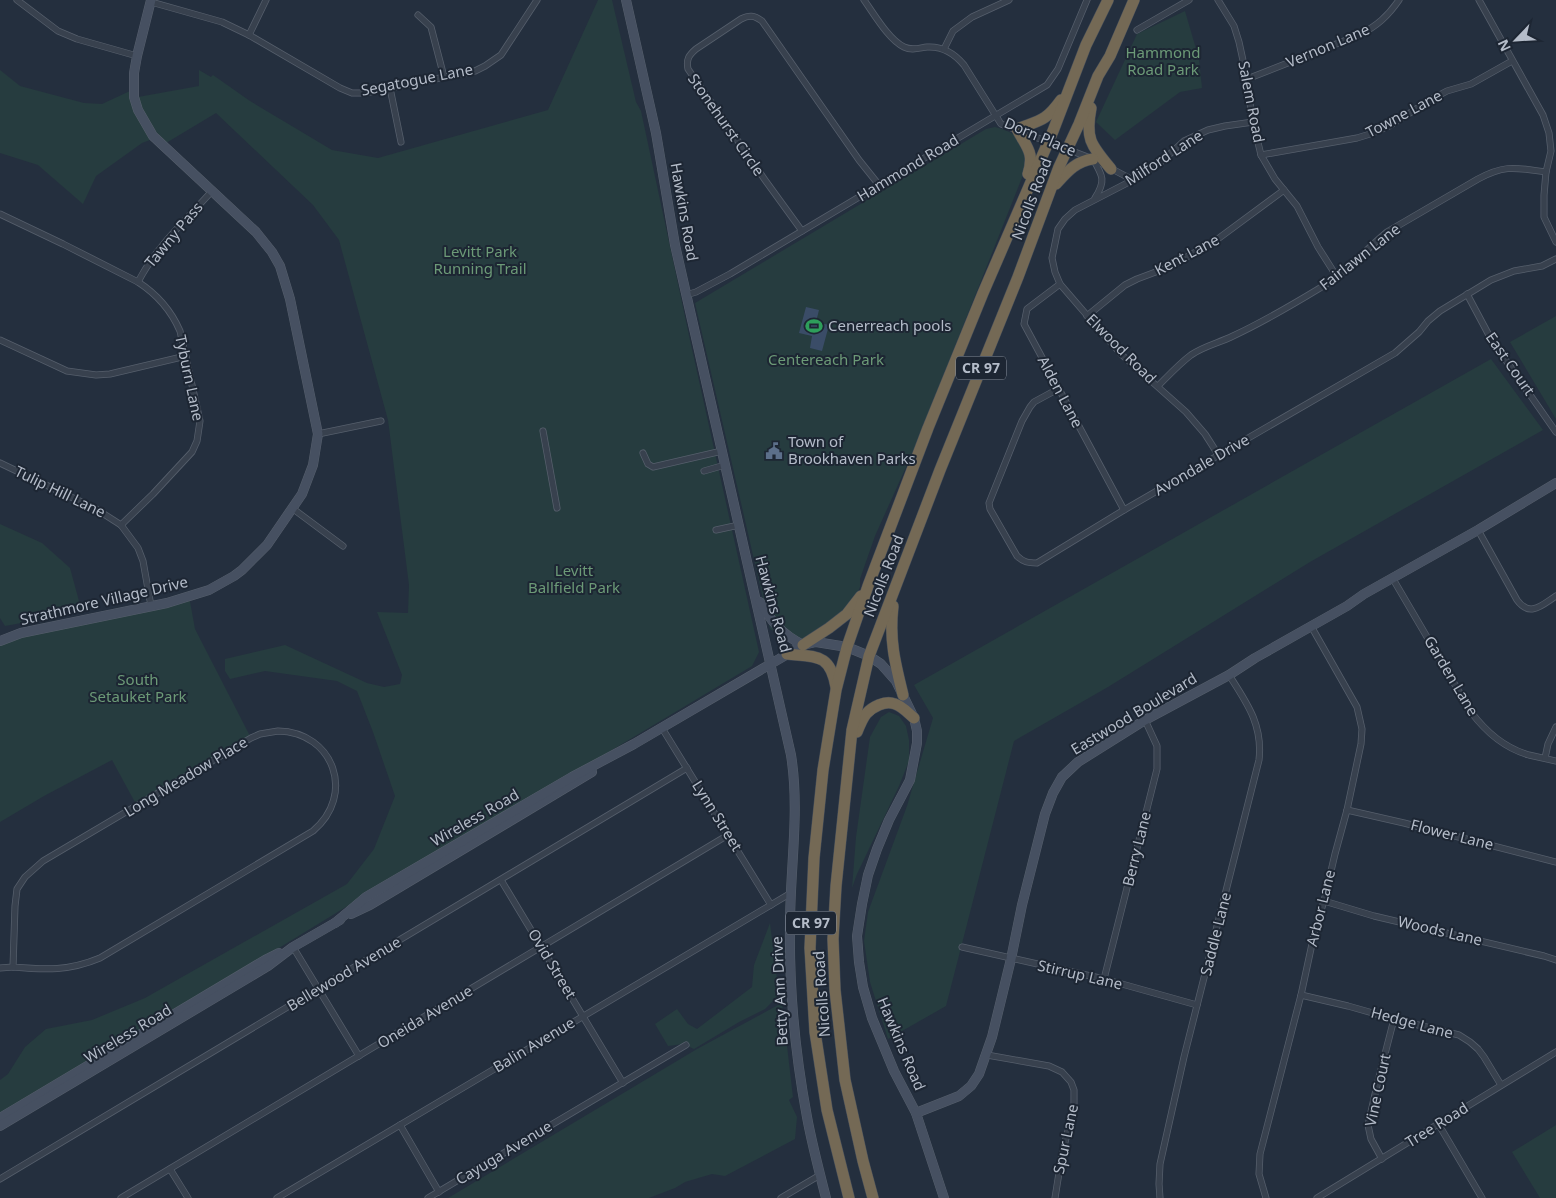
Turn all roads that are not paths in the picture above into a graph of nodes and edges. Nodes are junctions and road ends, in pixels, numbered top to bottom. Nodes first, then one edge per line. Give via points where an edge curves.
1 (17, 0) edge
2 (266, 0) edge
3 (537, 0) edge
4 (626, 0) edge
5 (864, 0) edge
6 (1009, 0) edge
7 (1087, 0) edge
8 (1108, 0) edge
9 (1134, 0) edge
10 (1189, 0) edge
11 (1218, 0) edge
12 (1399, 0) edge
13 (1479, 0) edge
14 (151, 1) edge
15 (25, 2) edge
16 (418, 15) dead end
17 (1138, 30) dead end
18 (249, 35) junction
19 (944, 49) junction
20 (137, 56) junction
21 (1512, 62) junction
22 (444, 77) junction
23 (1247, 79) junction
24 (1095, 84) junction
25 (1070, 87) junction
26 (390, 88) junction
27 (996, 116) junction
28 (1253, 122) junction
29 (1017, 129) junction
30 (401, 142) dead end
31 (1048, 142) junction
32 (1068, 149) junction
33 (1261, 155) junction
34 (1093, 160) junction
35 (1111, 168) junction
36 (1546, 172) junction
37 (1133, 180) junction
38 (879, 185) junction
39 (1052, 189) junction
40 (1284, 190) junction
41 (212, 191) junction
42 (1094, 200) junction
43 (1022, 202) junction
44 (0, 214) edge
45 (1058, 229) joint
46 (802, 231) junction
47 (1556, 242) edge
48 (1556, 259) edge
49 (1337, 278) junction
50 (138, 282) junction
51 (1060, 284) junction
52 (1467, 294) junction
53 (686, 295) junction
54 (1088, 316) junction
55 (0, 340) edge
56 (186, 356) junction
57 (1158, 386) junction
58 (1058, 389) junction
59 (381, 421) dead end
60 (543, 431) dead end
61 (1556, 432) edge
62 (318, 434) junction
63 (722, 450) junction
64 (643, 452) dead end
65 (1219, 456) junction
66 (0, 463) edge
67 (725, 465) junction
68 (704, 471) dead end
69 (1556, 483) edge
70 (292, 508) junction
71 (557, 508) dead end
72 (1124, 510) junction
73 (121, 525) junction
74 (739, 525) junction
75 (716, 530) dead end
76 (1478, 530) junction
77 (343, 546) dead end
78 (1393, 579) junction
79 (868, 586) junction
80 (896, 587) junction
81 (755, 593) junction
82 (1556, 596) edge
83 (150, 606) junction
84 (1311, 626) junction
85 (0, 641) edge
86 (803, 645) junction
87 (847, 647) junction
88 (787, 654) junction
89 (869, 656) junction
90 (771, 663) junction
91 (1230, 675) junction
92 (836, 690) junction
93 (904, 695) junction
94 (914, 718) junction
95 (1145, 720) junction
96 (1556, 727) edge
97 (662, 728) junction
98 (851, 745) junction
99 (1545, 758) junction
100 (1556, 761) edge
101 (687, 768) junction
102 (1348, 810) junction
103 (728, 835) junction
104 (1556, 862) edge
105 (501, 880) junction
106 (791, 893) junction
107 (1324, 902) junction
108 (771, 905) junction
109 (293, 947) junction
110 (542, 947) junction
111 (962, 947) dead end
112 (1011, 959) junction
113 (1556, 960) edge
114 (13, 967) junction
115 (0, 968) edge
116 (1104, 979) junction
117 (319, 989) junction
118 (1301, 995) junction
119 (1197, 1005) junction
120 (583, 1016) junction
121 (1394, 1019) junction
122 (686, 1045) dead end
123 (1556, 1052) edge
124 (987, 1054) junction
125 (359, 1056) junction
126 (623, 1083) junction
127 (1501, 1085) junction
128 (916, 1113) junction
129 (0, 1118) edge
130 (400, 1125) junction
131 (1439, 1125) junction
132 (0, 1126) edge
133 (1382, 1159) junction
134 (170, 1169) junction
135 (820, 1175) junction
136 (0, 1179) edge
137 (438, 1192) junction
138 (121, 1198) edge
139 (188, 1198) edge
140 (277, 1198) edge
141 (428, 1198) edge
142 (781, 1198) edge
143 (826, 1198) edge
144 (849, 1198) edge
145 (873, 1198) edge
146 (944, 1198) edge
147 (1055, 1198) edge
148 (1160, 1198) edge
149 (1266, 1198) edge
150 (1317, 1198) edge
151 (1482, 1198) edge

1 - 15 street
2 - 18 street
3 - 22 street, Segatogue Lane via 501,55 475,70
4 - 53 street, Hawkins Road via 656,133
5 - 19 street via 895,41 905,48
6 - 19 street via 954,31
7 - 27 street, Hammond Road via 1058,69 1047,85
8 - 25 highway, Nicolls Road / CR 97
9 - 24 highway, Nicolls Road / CR 97
10 - 17 street
11 - 23 street, Salem Road via 1234,26
12 - 23 street, Vernon Lane via 1374,28
13 - 21 street
14 - 18 street, Segatogue Lane via 222,22
14 - 20 street, Strathmore Village Drive
15 - 20 street via 49,25 71,36
16 - 22 street via 431,27
18 - 26 street, Segatogue Lane via 340,88 365,93
19 - 27 street, Dorn Place via 958,57
20 - 41 street, Strathmore Village Drive via 134,97 142,118 154,136
21 - 33 street, Towne Lane via 1471,84 1439,95 1370,134
21 - 36 street via 1543,115 1549,133 1551,151
22 - 26 street, Segatogue Lane
23 - 28 street, Salem Road
24 - 32 highway, Nicolls Road / CR 97
24 - 35 highway via 1089,136 1096,151
25 - 29 highway via 1048,116
25 - 31 highway, Nicolls Road / CR 97
26 - 30 street
27 - 29 street, Dorn Place via 1002,124
27 - 38 street, Hammond Road
28 - 33 street, Salem Road
28 - 37 street, Milford Lane via 1208,130 1184,141 1161,162
29 - 31 street, Dorn Place
29 - 43 highway via 1030,151 1032,164
31 - 32 street, Dorn Place
31 - 43 highway, Nicolls Road / CR 97
32 - 34 street, Dorn Place
32 - 39 highway, Nicolls Road / CR 97
33 - 40 street, Salem Road
34 - 35 street, Dorn Place
34 - 39 highway via 1073,166
34 - 42 street, Dorn Place via 1103,179
35 - 37 street, Dorn Place
36 - 47 street via 1544,217
36 - 49 street, Fairlawn Lane via 1508,168 1494,171 1388,232
37 - 42 street, Milford Lane
38 - 46 street, Hammond Road
38 - 46 street, Stonehurst Circle via 762,21 749,15 741,19 690,54 686,61 688,69
39 - 80 highway, Nicolls Road / CR 97
40 - 49 street, Salem Road via 1297,206
40 - 54 street, Kent Lane via 1215,241 1169,267 1125,285
41 - 50 street, Tawny Pass via 163,244
41 - 62 street, Strathmore Village Drive via 256,232 280,266
42 - 45 street, Milford Lane via 1075,210
43 - 79 highway, Nicolls Road / CR 97 via 946,383
44 - 50 street, Tyburn Lane
45 - 51 street, Elwood Road via 1052,258
46 - 53 street, Hammond Road via 720,280
48 - 52 street, Avondale Drive via 1542,266 1505,274
49 - 57 street, Fairlawn Lane via 1231,338 1201,349
50 - 56 street, Tyburn Lane via 156,295 175,318
51 - 54 street, Elwood Road
51 - 58 street, Alden Lane via 1027,310 1024,324
52 - 61 street, East Court via 1491,339
52 - 65 street, Avondale Drive via 1428,321 1395,353
53 - 63 street, Hawkins Road
54 - 57 street, Elwood Road via 1122,355
55 - 56 street via 67,371 96,375
56 - 73 street, Tyburn Lane via 200,421 195,448
57 - 65 street, Elwood Road via 1196,423
58 - 72 street, Alden Lane
58 - 72 street, Avondale Drive via 1034,402 1022,421 989,503 990,509 1017,556 1022,562 1029,563 1037,563
59 - 62 street
60 - 71 street
62 - 70 street, Strathmore Village Drive via 310,474
63 - 64 street via 658,467 648,464
63 - 67 street, Hawkins Road
65 - 72 street, Avondale Drive
66 - 73 street, Tulip Hill Lane via 96,509
67 - 68 street
67 - 74 street, Hawkins Road
69 - 76 street, Eastwood Boulevard
70 - 77 street
70 - 83 street, Strathmore Village Drive via 267,545 234,576 200,594
73 - 83 street, Tulip Hill Lane via 138,548 143,561
74 - 75 street
74 - 81 street, Hawkins Road
76 - 78 street, Eastwood Boulevard
76 - 82 street via 1524,607 1535,609
78 - 84 street, Eastwood Boulevard
78 - 99 street, Garden Lane via 1482,726 1495,738 1517,750
79 - 86 highway via 847,614
79 - 87 highway, Nicolls Road / CR 97
80 - 89 highway, Nicolls Road / CR 97
80 - 93 highway via 892,646
81 - 86 street via 769,618 781,631
81 - 90 street, Hawkins Road
83 - 85 street, Strathmore Village Drive via 21,633
84 - 91 street, Eastwood Boulevard
84 - 102 street, Arbor Lane via 1351,696 1360,719 1361,744
86 - 87 street, Hawkins Road via 816,642
86 - 88 street, Hawkins Road
87 - 89 street, Hawkins Road
87 - 92 highway, Nicolls Road / CR 97
88 - 90 street, Hawkins Road
88 - 92 highway via 824,660 834,674
89 - 93 street, Hawkins Road via 891,675
89 - 98 highway, Nicolls Road / CR 97
90 - 97 street, Wireless Road
90 - 106 street, Betty Ann Drive via 794,778
91 - 95 street, Eastwood Boulevard
91 - 119 street, Saddle Lane via 1256,721 1259,760
92 - 144 highway, Nicolls Road / CR 97 via 822,770 810,948 815,1032 827,1110
93 - 94 street, Hawkins Road
94 - 98 highway via 894,703 877,706 865,714
94 - 128 street, Hawkins Road via 918,731 910,780 876,849 857,936 863,987 872,1018
95 - 112 street, Eastwood Boulevard via 1078,762 1057,785 1043,824
95 - 116 street, Berry Lane via 1157,746 1157,769
96 - 99 street
97 - 101 street, Lynn Street
97 - 109 street, Wireless Road via 370,905
98 - 145 highway, Nicolls Road / CR 97 via 836,886 835,990 845,1080
99 - 100 street, Garden Lane
101 - 103 street, Lynn Street
101 - 105 street, Bellewood Avenue
102 - 104 street, Flower Lane
102 - 107 street, Arbor Lane
103 - 108 street, Lynn Street
103 - 110 street, Oneida Avenue
105 - 110 street, Ovid Street
105 - 117 street, Bellewood Avenue
106 - 108 street, Balin Avenue
106 - 135 street, Betty Ann Drive via 790,951 795,1042
107 - 113 street, Woods Lane
107 - 118 street, Arbor Lane
108 - 120 street, Balin Avenue
109 - 117 street
109 - 129 street, Wireless Road via 265,960
109 - 132 street, Wireless Road via 268,966
110 - 120 street, Ovid Street
110 - 125 street, Oneida Avenue
111 - 112 street, Stirrup Lane
112 - 116 street, Stirrup Lane
112 - 124 street, Eastwood Boulevard
114 - 114 street, Long Meadow Place via 59,969 100,958 313,832 330,813 335,799 332,766 324,751 293,732 278,731 250,738 43,861 17,889
114 - 115 street, Long Meadow Place
116 - 119 street, Stirrup Lane
117 - 125 street
117 - 136 street, Bellewood Avenue
118 - 121 street, Hedge Lane
118 - 149 street, Arbor Lane via 1260,1154 1259,1174
119 - 148 street, Saddle Lane via 1160,1164
120 - 126 street, Ovid Street
120 - 130 street, Balin Avenue
121 - 127 street, Hedge Lane via 1459,1035 1484,1057
121 - 133 street, Vine Court via 1368,1125 1371,1139
122 - 126 street
123 - 127 street, Tree Road
124 - 128 street, Eastwood Boulevard via 976,1080 966,1091
124 - 147 street, Spur Lane via 1049,1066 1062,1072 1071,1082 1074,1107
125 - 134 street, Oneida Avenue
126 - 137 street, Cayuga Avenue
127 - 131 street, Tree Road
128 - 146 street, Hawkins Road
130 - 137 street
130 - 140 street, Balin Avenue
131 - 133 street, Tree Road
131 - 151 street
133 - 150 street, Tree Road
134 - 138 street, Oneida Avenue
134 - 139 street
135 - 142 street
135 - 143 street, Betty Ann Drive
137 - 141 street, Cayuga Avenue

